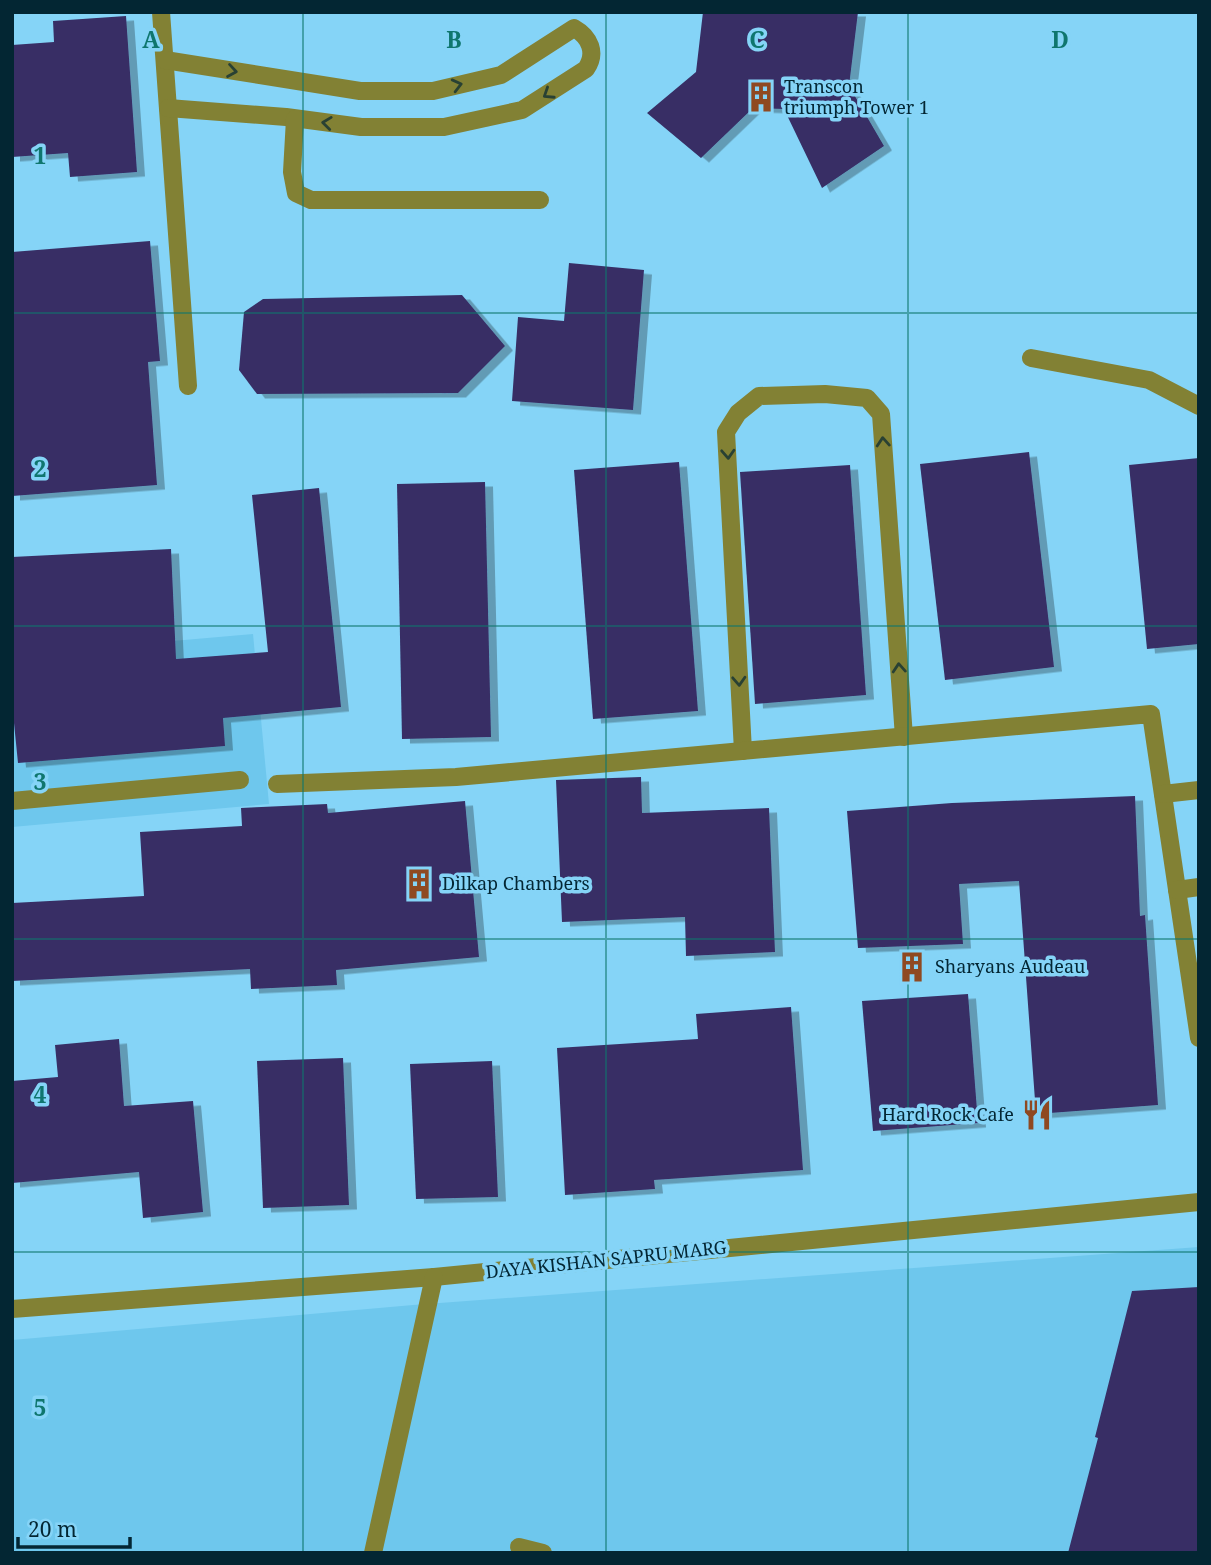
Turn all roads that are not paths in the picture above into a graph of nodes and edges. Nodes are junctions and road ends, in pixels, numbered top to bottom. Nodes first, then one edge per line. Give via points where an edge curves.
1 (161, 12) edge
2 (575, 20) edge
3 (165, 60) junction
4 (168, 108) junction
5 (295, 119) junction
6 (540, 200) dead end
7 (1031, 358) dead end
8 (188, 386) dead end
9 (1199, 406) edge
10 (904, 737) junction
11 (743, 751) junction
12 (240, 780) dead end
13 (277, 784) dead end
14 (1199, 790) edge
15 (1163, 794) junction
16 (12, 801) edge
17 (1199, 887) edge
18 (1177, 890) junction
19 (1199, 1038) edge
20 (1199, 1202) edge
21 (435, 1277) junction
22 (12, 1309) edge
23 (519, 1546) dead end
24 (373, 1553) edge
25 (543, 1553) edge

1 - 3 street
3 -> 2 street via 360,91 433,91 501,75
2 -> 5 street via 589,42 592,60 586,69 522,110 444,127 361,127
3 - 4 street
4 - 5 street
4 - 8 street
5 - 6 street via 292,181 296,192 311,200
7 - 9 street via 1149,380
10 - 11 street
10 -> 11 street via 881,414 867,398 825,394 759,397 738,413 726,432
10 - 15 street via 1151,713
11 - 13 street via 456,777
12 - 16 street
14 - 15 street
15 - 18 street
17 - 18 street
18 - 19 street
20 - 21 street, DAYA KISHAN SAPRU MARG
21 - 22 street, DAYA KISHAN SAPRU MARG
21 - 24 street
23 - 25 street

